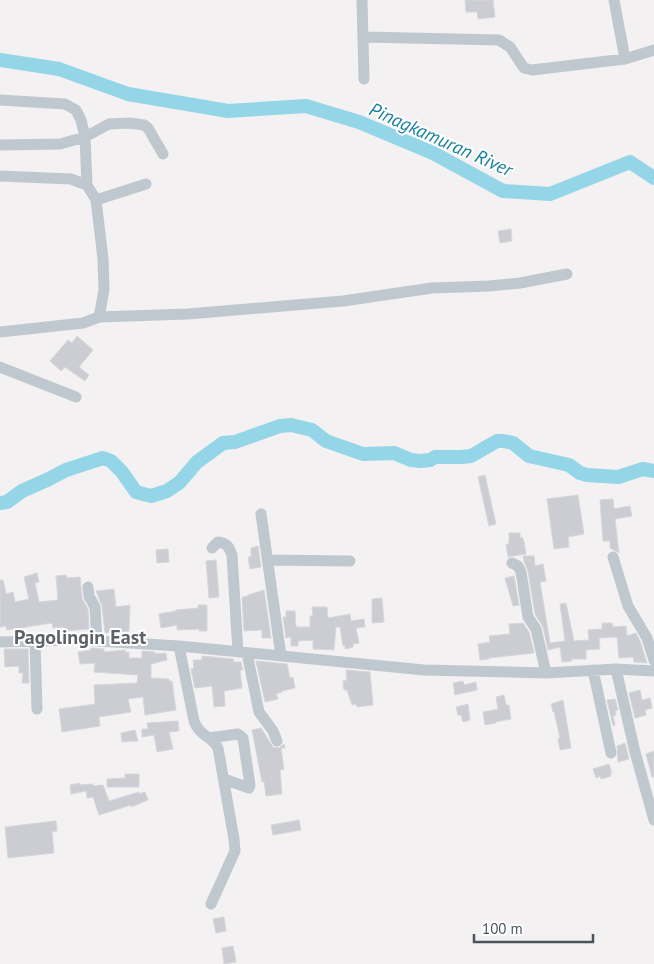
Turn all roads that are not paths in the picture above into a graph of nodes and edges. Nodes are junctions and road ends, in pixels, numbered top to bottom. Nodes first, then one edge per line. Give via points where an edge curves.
1 (362, 0) edge
2 (614, 0) edge
3 (364, 37) junction
4 (654, 50) edge
5 (625, 59) junction
6 (364, 78) dead end
7 (0, 100) edge
8 (85, 137) junction
9 (0, 145) edge
10 (163, 154) dead end
11 (0, 176) edge
12 (146, 184) dead end
13 (87, 185) junction
14 (96, 200) junction
15 (567, 274) dead end
16 (99, 317) junction
17 (0, 332) edge
18 (0, 368) edge
19 (76, 397) dead end
20 (261, 514) dead end
21 (212, 548) dead end
22 (613, 557) dead end
23 (268, 560) junction
24 (350, 561) dead end
25 (512, 563) dead end
26 (88, 587) dead end
27 (35, 641) junction
28 (97, 641) junction
29 (0, 642) edge
30 (179, 646) junction
31 (242, 652) junction
32 (281, 656) junction
33 (654, 660) edge
34 (616, 669) junction
35 (593, 670) junction
36 (654, 671) edge
37 (546, 673) junction
38 (37, 709) dead end
39 (209, 738) junction
40 (277, 741) dead end
41 (611, 753) dead end
42 (224, 779) junction
43 (654, 820) edge
44 (211, 904) dead end

1 - 3 street
2 - 5 street
3 - 5 street via 499,40 510,47 524,68 532,70
3 - 6 street
4 - 5 street
7 - 8 street via 65,104 76,110
8 - 9 street via 60,144
8 - 10 street via 109,124 140,124 148,128
8 - 13 street
11 - 13 street via 71,180
12 - 14 street
13 - 14 street
14 - 16 street via 104,290
15 - 16 street via 520,283 432,288 343,301 188,314
16 - 17 street via 83,323
18 - 19 street
20 - 23 street
21 - 31 street via 218,542 226,544 232,555
22 - 33 street via 628,606 647,638
23 - 24 street
23 - 32 street
25 - 37 street via 521,572 528,616 536,629
26 - 28 street via 95,607
27 - 28 street
27 - 29 street
27 - 38 street
28 - 30 street
30 - 31 street
30 - 39 street via 194,721 198,730
31 - 32 street
31 - 40 street via 259,712
32 - 37 street via 424,670
34 - 35 street
34 - 36 street
34 - 43 street via 634,752
35 - 37 street
35 - 41 street
39 - 42 street via 218,748
39 - 42 street via 238,734 243,738 249,788
42 - 44 street via 234,851

